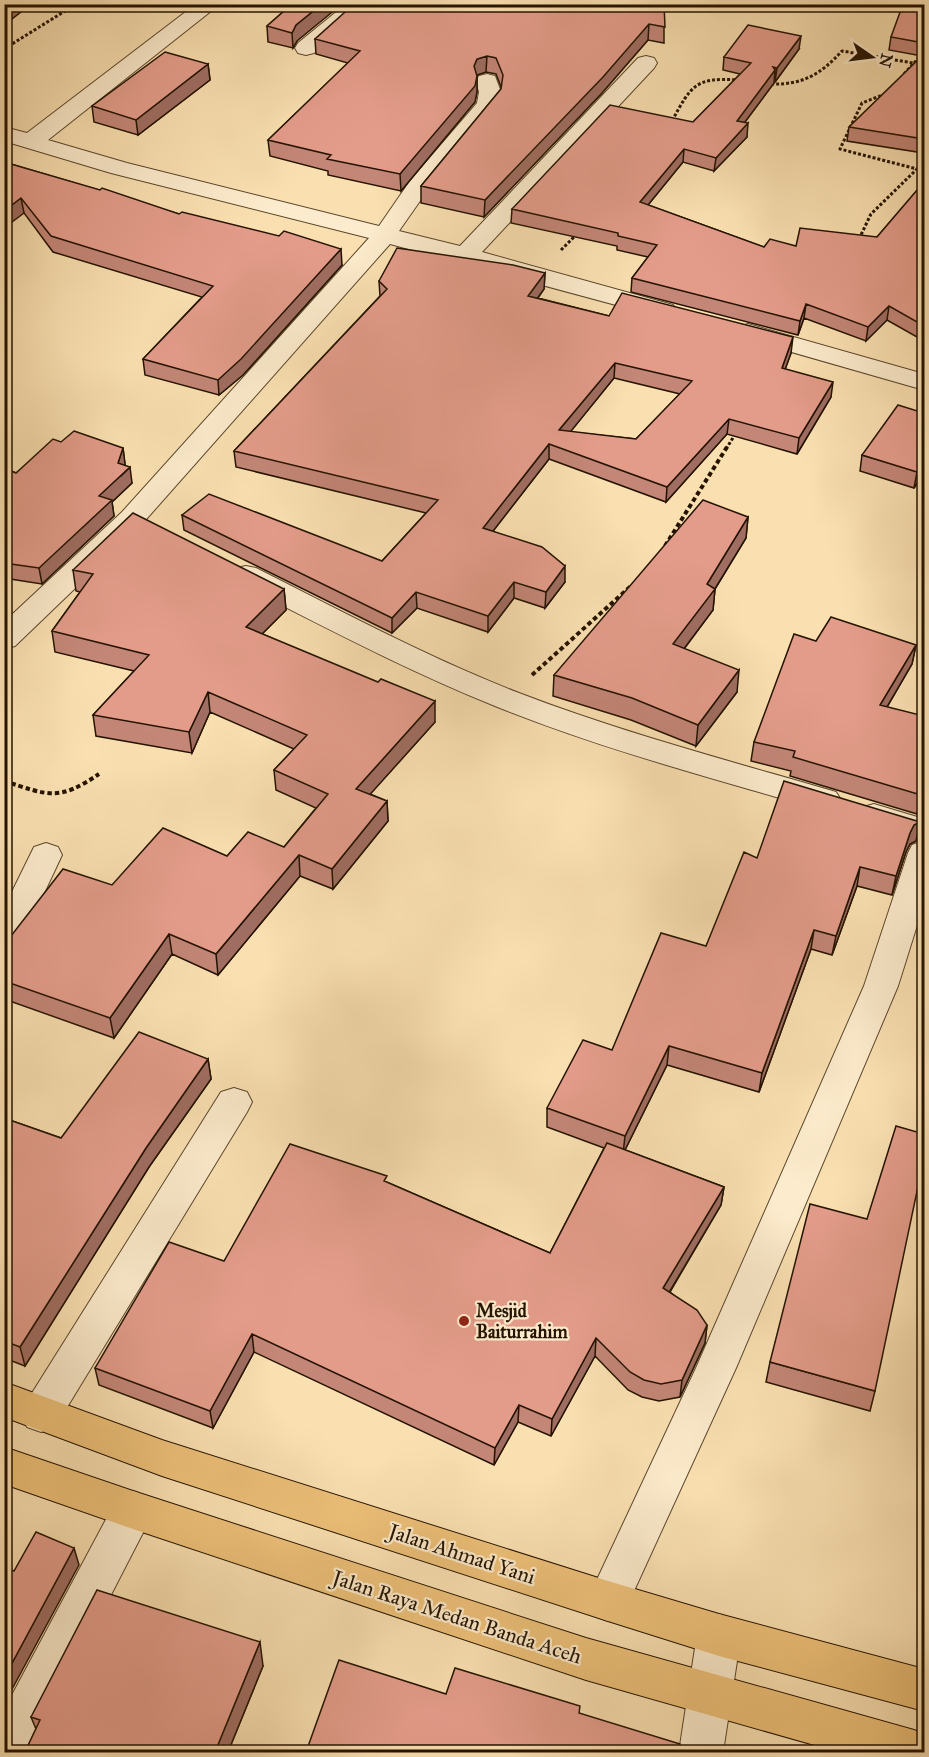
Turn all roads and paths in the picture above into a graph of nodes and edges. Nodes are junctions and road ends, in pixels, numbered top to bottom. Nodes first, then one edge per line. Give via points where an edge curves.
1 (210, 4) edge
2 (360, 4) edge
3 (74, 6) edge
4 (306, 48) dead end
5 (4, 49) edge
6 (646, 63) dead end
7 (913, 63) edge
8 (488, 81) dead end
9 (746, 81) edge
10 (769, 83) edge
11 (667, 129) edge
12 (4, 134) edge
13 (30, 142) junction
14 (584, 228) edge
15 (384, 236) junction
16 (465, 255) junction
17 (533, 276) junction
18 (691, 317) edge
19 (725, 326) edge
20 (924, 382) edge
21 (226, 565) edge
22 (4, 639) edge
23 (99, 774) dead end
24 (4, 781) edge
25 (924, 830) edge
26 (924, 853) edge
27 (46, 855) dead end
28 (4, 944) edge
29 (234, 1102) dead end
30 (23, 1407) edge
31 (4, 1465) edge
32 (133, 1510) junction
33 (608, 1601) junction
34 (719, 1635) junction
35 (924, 1690) edge
36 (710, 1694) junction
37 (6, 1752) edge
38 (701, 1752) edge
39 (914, 1752) edge

1 - 13 street
2 - 4 street
3 - 5 path
6 - 16 street
7 - 10 path via 842,51 828,67 808,80 793,86
8 - 15 street via 488,104 418,186
9 - 11 path via 710,78 687,93
12 - 13 street
13 - 15 street
14 - 17 path
15 - 16 street
15 - 22 street via 143,523
16 - 17 street
17 - 18 street
19 - 20 street
21 - 25 street via 402,653 507,700 595,731
23 - 24 path via 65,795 49,795
26 - 33 street via 881,986 716,1368
27 - 28 street
29 - 30 street
30 - 33 main road, Jalan Ahmad Yani via 162,1458
31 - 32 main road, Jalan Raya Medan Banda Aceh
32 - 36 main road, Jalan Raya Medan Banda Aceh via 574,1656
32 - 37 street
33 - 34 main road, Jalan Ahmad Yani
34 - 35 main road, Jalan Ahmad Yani
34 - 36 street
36 - 38 street
36 - 39 main road, Jalan Raya Medan Banda Aceh

